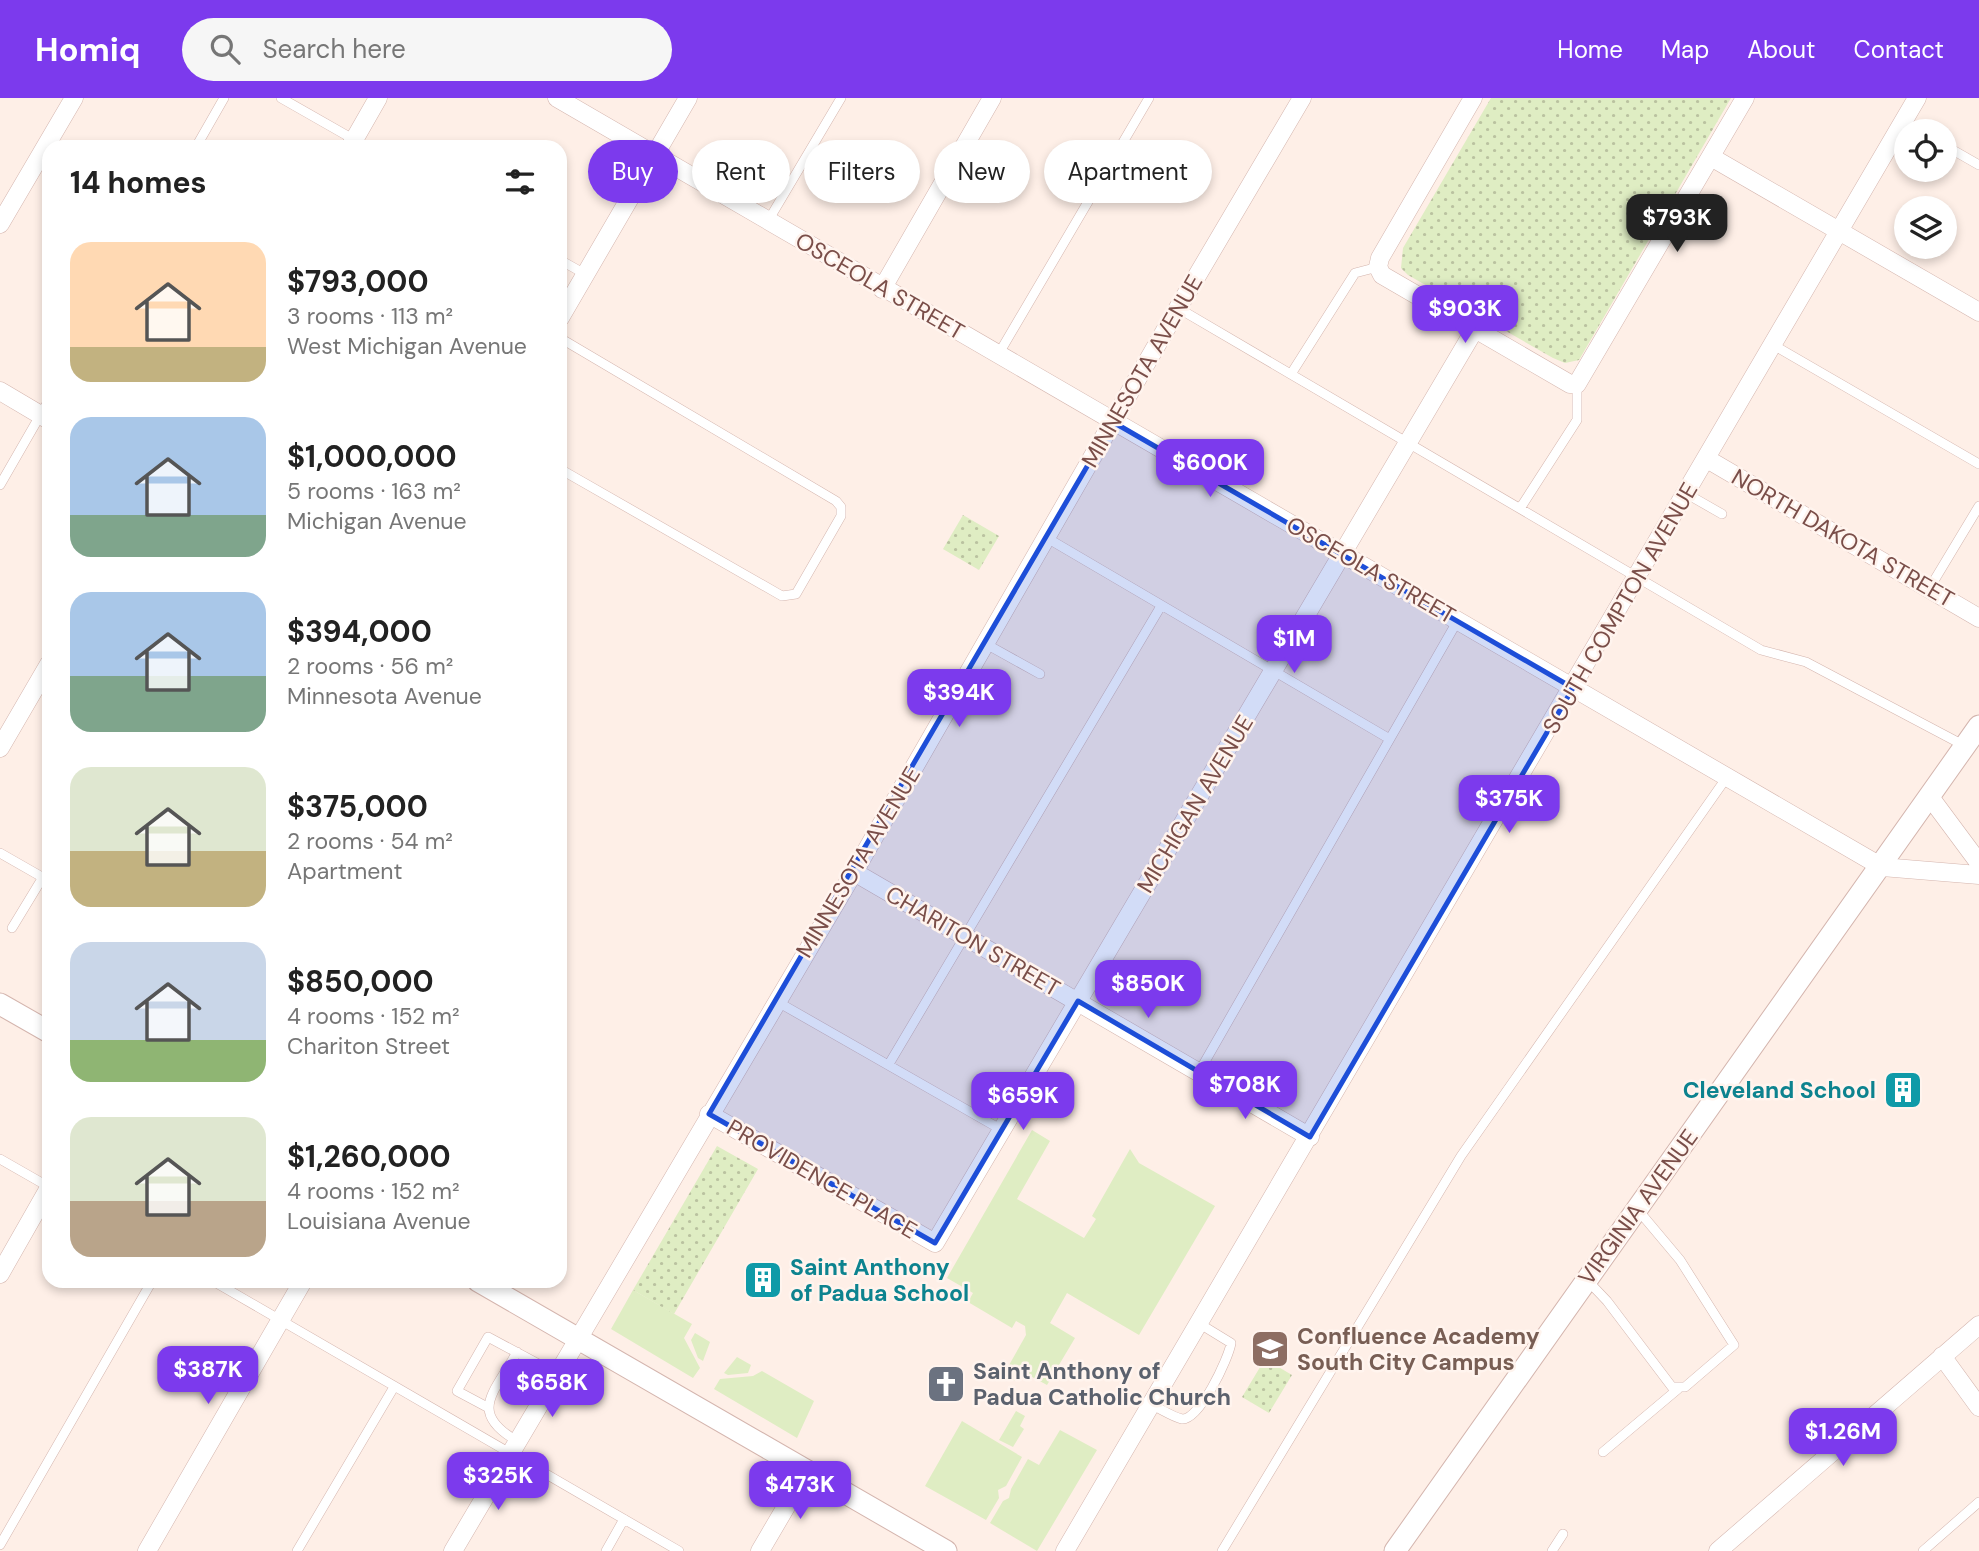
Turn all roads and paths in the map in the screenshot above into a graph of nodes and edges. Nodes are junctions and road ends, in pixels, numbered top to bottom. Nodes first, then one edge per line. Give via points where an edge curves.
1 (74, 98) edge
2 (224, 98) edge
3 (281, 98) edge
4 (378, 98) edge
5 (557, 98) edge
6 (688, 98) edge
7 (841, 98) edge
8 (992, 98) edge
9 (1149, 98) edge
10 (1302, 98) edge
11 (1473, 98) edge
12 (1745, 98) edge
13 (1917, 98) edge
14 (1913, 119) edge
15 (49, 140) edge
16 (200, 140) edge
17 (350, 140) edge
18 (359, 140) edge
19 (629, 140) edge
20 (664, 140) edge
21 (42, 152) edge
22 (1957, 152) edge
23 (1894, 153) edge
24 (1711, 157) junction
25 (1979, 165) edge
26 (678, 168) edge
27 (627, 203) edge
28 (768, 221) junction
29 (0, 224) edge
30 (1840, 234) junction
31 (567, 264) edge
32 (1378, 267) junction
33 (585, 274) junction
34 (882, 289) junction
35 (567, 306) edge
36 (1178, 308) junction
37 (1979, 312) edge
38 (1475, 329) junction
39 (567, 342) edge
40 (1775, 346) junction
41 (998, 355) junction
42 (1291, 374) junction
43 (1577, 384) junction
44 (0, 391) edge
45 (42, 410) edge
46 (42, 418) edge
47 (1113, 422) junction
48 (1408, 442) junction
49 (1707, 459) junction
50 (1979, 464) edge
51 (567, 472) edge
52 (0, 485) edge
53 (1686, 494) junction
54 (1979, 506) edge
55 (1521, 508) junction
56 (1722, 514) dead end
57 (1047, 538) junction
58 (1343, 553) junction
59 (1638, 578) junction
60 (1929, 589) junction
61 (1161, 606) junction
62 (1979, 618) edge
63 (1458, 620) junction
64 (986, 644) junction
65 (1273, 671) junction
66 (1040, 674) dead end
67 (42, 676) edge
68 (1573, 688) junction
69 (1979, 726) edge
70 (1388, 738) junction
71 (1965, 746) junction
72 (0, 748) edge
73 (1727, 777) junction
74 (1930, 797) junction
75 (0, 853) edge
76 (1979, 863) edge
77 (1882, 867) junction
78 (854, 872) junction
79 (1979, 875) edge
80 (42, 877) edge
81 (42, 885) edge
82 (12, 928) dead end
83 (964, 937) junction
84 (776, 1000) junction
85 (1078, 1001) junction
86 (0, 1004) edge
87 (42, 1027) edge
88 (889, 1065) junction
89 (1199, 1072) junction
90 (709, 1114) junction
91 (1002, 1130) junction
92 (1310, 1137) junction
93 (0, 1159) edge
94 (42, 1184) edge
95 (42, 1200) edge
96 (1637, 1208) junction
97 (935, 1244) joint
98 (0, 1273) edge
99 (1586, 1279) junction
100 (148, 1288) edge
101 (225, 1288) edge
102 (299, 1288) edge
103 (490, 1288) edge
104 (279, 1320) junction
105 (1200, 1324) junction
106 (1979, 1325) edge
107 (579, 1339) junction
108 (517, 1353) junction
109 (1942, 1356) junction
110 (557, 1374) junction
111 (394, 1387) junction
112 (1678, 1389) junction
113 (1152, 1405) junction
114 (487, 1407) junction
115 (1979, 1407) edge
116 (514, 1447) junction
117 (1603, 1452) dead end
118 (807, 1471) junction
119 (1979, 1502) edge
120 (624, 1519) junction
121 (1563, 1534) dead end
122 (0, 1545) edge
123 (147, 1551) edge
124 (297, 1551) edge
125 (453, 1551) edge
126 (606, 1551) edge
127 (679, 1551) edge
128 (760, 1551) edge
129 (946, 1551) edge
130 (1065, 1551) edge
131 (1222, 1551) edge
132 (1395, 1551) edge
133 (1552, 1551) edge
134 (1718, 1551) edge
135 (1923, 1551) edge

1 - 15 street
2 - 16 lane
3 - 17 lane
4 - 18 street
5 - 19 street, OSCEOLA STREET
6 - 20 street
7 - 28 lane
8 - 34 street
9 - 41 lane
10 - 36 street, MINNESOTA AVENUE
11 - 32 street
12 - 24 street
13 - 14 street, SOUTH COMPTON AVENUE
21 - 29 street
22 - 25 lane
23 - 30 street, SOUTH COMPTON AVENUE
24 - 30 street
24 - 43 street
26 - 28 street, OSCEOLA STREET
27 - 33 street
28 - 34 street, OSCEOLA STREET
30 - 37 street
30 - 40 street, SOUTH COMPTON AVENUE
31 - 33 lane
32 - 38 street via 1382,275
32 - 42 lane via 1355,272
33 - 35 street
34 - 41 street, OSCEOLA STREET
36 - 42 lane
36 - 47 street, MINNESOTA AVENUE
38 - 43 street
38 - 48 street, MICHIGAN AVENUE
39 - 51 lane via 836,501 841,516 796,594 782,596
40 - 49 street, SOUTH COMPTON AVENUE
40 - 50 lane
41 - 47 street, OSCEOLA STREET
42 - 48 lane
43 - 55 lane via 1577,420
44 - 45 street
46 - 52 lane
47 - 57 street, MINNESOTA AVENUE
47 - 58 street, OSCEOLA STREET
48 - 55 lane
48 - 58 street, MICHIGAN AVENUE
49 - 53 street, SOUTH COMPTON AVENUE
49 - 60 street, NORTH DAKOTA STREET
53 - 56 lane
53 - 59 street, SOUTH COMPTON AVENUE
54 - 60 lane
55 - 59 lane
57 - 61 lane
57 - 64 street, MINNESOTA AVENUE
58 - 63 street, OSCEOLA STREET
58 - 65 street, MICHIGAN AVENUE
59 - 68 street, SOUTH COMPTON AVENUE
59 - 71 lane via 1761,650 1806,662
60 - 62 street, NORTH DAKOTA STREET
61 - 65 lane
61 - 83 lane
63 - 68 street, OSCEOLA STREET
63 - 70 lane
64 - 66 lane
64 - 78 street, MINNESOTA AVENUE
65 - 70 lane
65 - 85 street, MICHIGAN AVENUE
67 - 72 street
68 - 73 street, OSCEOLA STREET
68 - 92 street, SOUTH COMPTON AVENUE
69 - 71 street, VIRGINIA AVENUE
70 - 89 lane
71 - 74 street, VIRGINIA AVENUE
73 - 77 street, OSCEOLA STREET
73 - 131 lane via 1461,1156
74 - 76 street
74 - 77 street, VIRGINIA AVENUE
75 - 80 lane
77 - 79 street, OSCEOLA STREET
77 - 96 street, VIRGINIA AVENUE
78 - 83 street, CHARITON STREET
78 - 84 street, MINNESOTA AVENUE
81 - 82 lane
83 - 85 street, CHARITON STREET
83 - 88 lane
84 - 88 lane
84 - 90 street, MINNESOTA AVENUE
85 - 89 street, CHARITON STREET
85 - 91 street, MICHIGAN AVENUE
86 - 87 street
88 - 91 lane
89 - 92 street, CHARITON STREET
90 - 97 street, PROVIDENCE PLACE
90 - 107 street, MINNESOTA AVENUE
91 - 97 street, MICHIGAN AVENUE
92 - 105 street, SOUTH COMPTON AVENUE
93 - 94 lane
95 - 98 street
96 - 99 street, VIRGINIA AVENUE
96 - 112 lane via 1679,1260 1734,1345
99 - 112 lane
99 - 132 street, VIRGINIA AVENUE
100 - 122 lane
101 - 104 lane
102 - 104 street
103 - 107 street
104 - 111 lane
104 - 123 street
105 - 113 street, SOUTH COMPTON AVENUE
105 - 113 lane via 1231,1343 1200,1408 1191,1418 1183,1419
106 - 109 street
107 - 110 street, MINNESOTA AVENUE
107 - 118 street
108 - 110 lane
108 - 114 lane
108 - 114 lane via 488,1337 457,1391
109 - 115 street
109 - 134 street
110 - 116 street, MINNESOTA AVENUE
111 - 116 lane
111 - 124 lane
112 - 117 lane
113 - 130 street, SOUTH COMPTON AVENUE
114 - 116 lane via 488,1417
116 - 120 lane
116 - 125 street, MINNESOTA AVENUE
118 - 128 street
118 - 129 street
119 - 135 lane
120 - 126 lane
120 - 127 lane
121 - 133 lane

